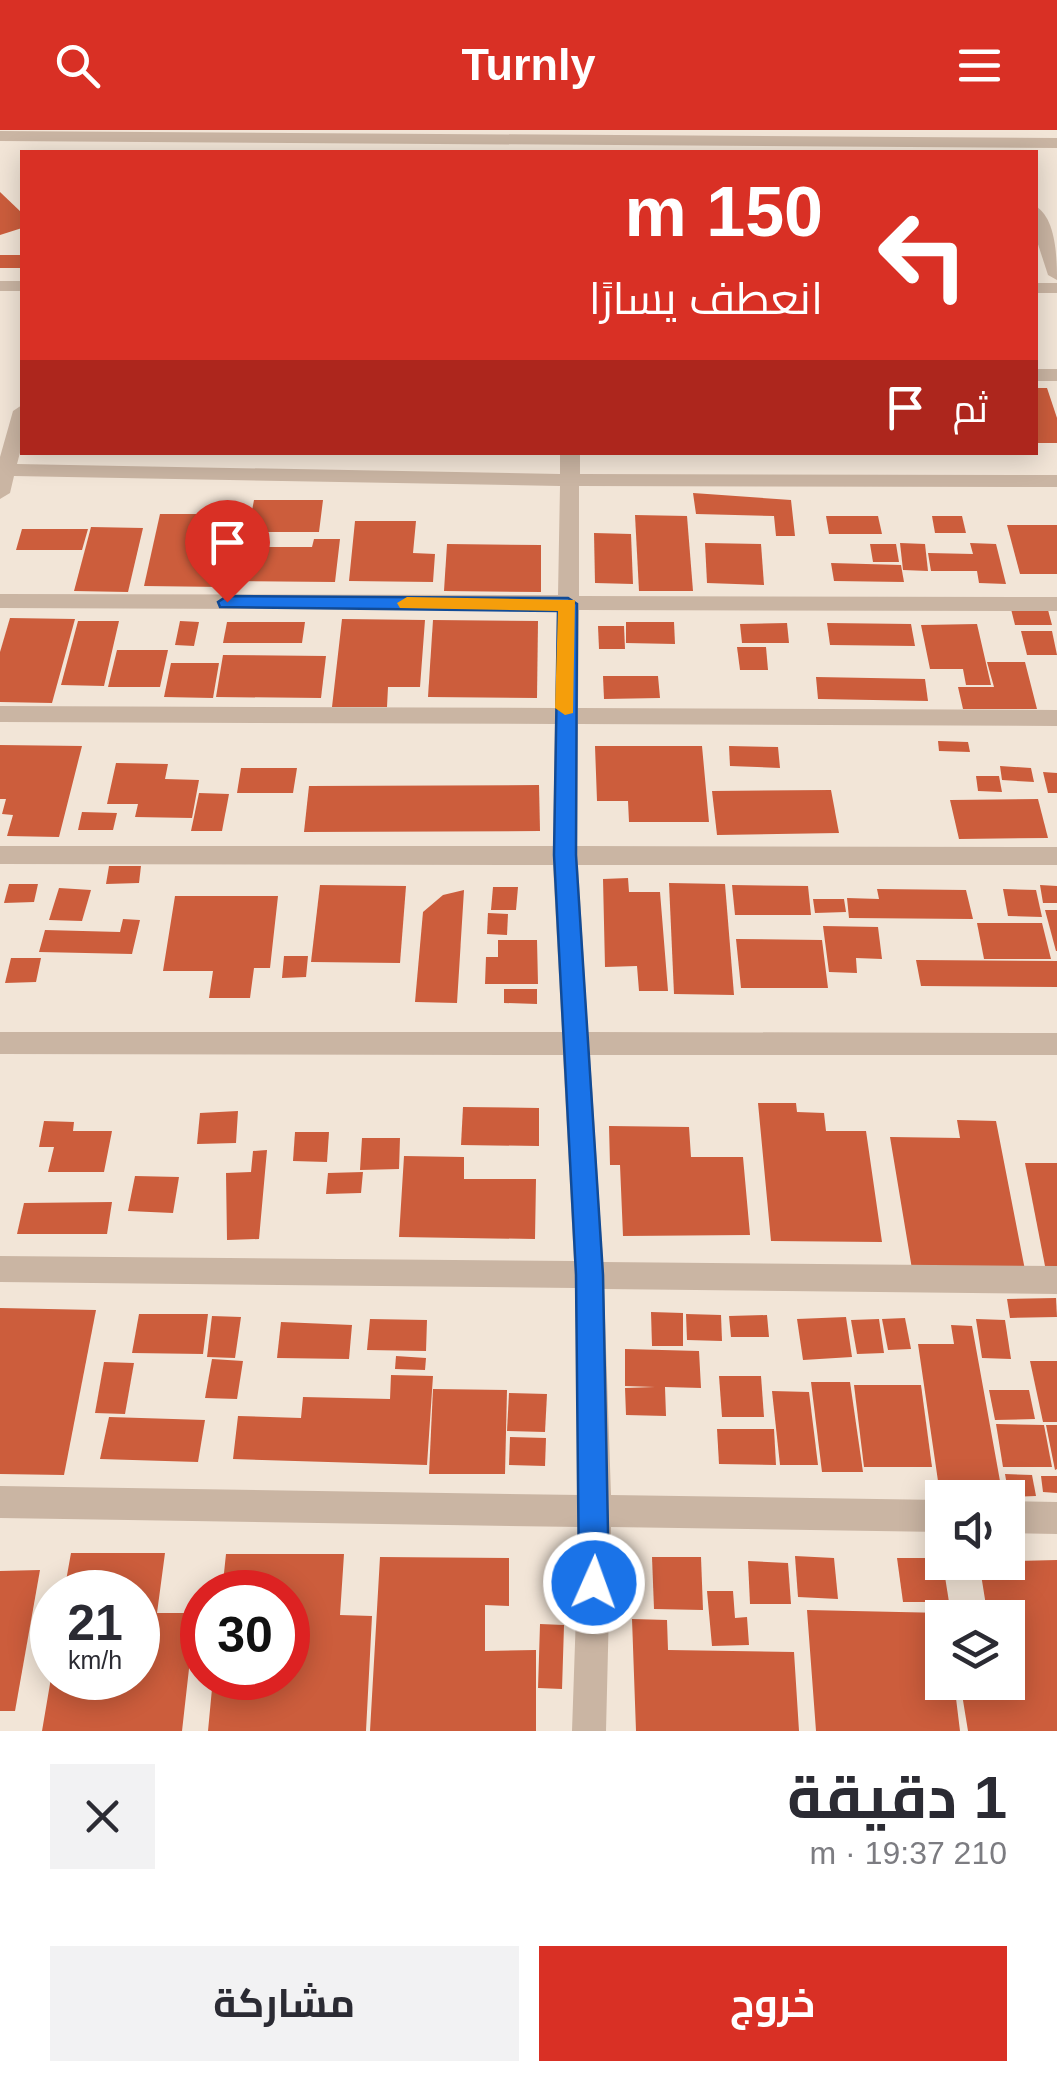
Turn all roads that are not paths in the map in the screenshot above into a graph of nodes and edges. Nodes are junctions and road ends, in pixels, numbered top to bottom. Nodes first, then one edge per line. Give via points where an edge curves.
1 (0, 136) edge
2 (104, 140) edge
3 (1011, 142) edge
4 (1057, 143) edge
5 (558, 145) edge
6 (1038, 222) edge
7 (1057, 274) edge
8 (20, 418) edge
9 (570, 466) edge
10 (4, 470) edge
11 (1057, 481) edge
12 (0, 493) edge
13 (0, 601) edge
14 (568, 604) junction
15 (1057, 604) edge
16 (0, 714) edge
17 (565, 716) junction
18 (1057, 718) edge
19 (0, 854) edge
20 (565, 855) junction
21 (1057, 856) edge
22 (0, 1042) edge
23 (1057, 1044) edge
24 (576, 1047) junction
25 (0, 1269) edge
26 (590, 1275) junction
27 (1057, 1280) edge
28 (0, 1502) edge
29 (596, 1509) junction
30 (925, 1516) edge
31 (1025, 1517) edge
32 (1057, 1518) edge
33 (590, 1731) edge

1 - 2 street
2 - 5 street
3 - 4 street
3 - 5 street
6 - 7 street
8 - 10 street
9 - 10 street
9 - 11 street
9 - 14 street
10 - 12 street
13 - 14 street
14 - 15 street
14 - 17 street
16 - 17 street
17 - 18 street
17 - 20 street
19 - 20 street
20 - 21 street
20 - 24 street
22 - 24 street
23 - 24 street
24 - 26 street
25 - 26 street
26 - 27 street
26 - 29 street
28 - 29 street
29 - 30 street
29 - 33 street
31 - 32 street

